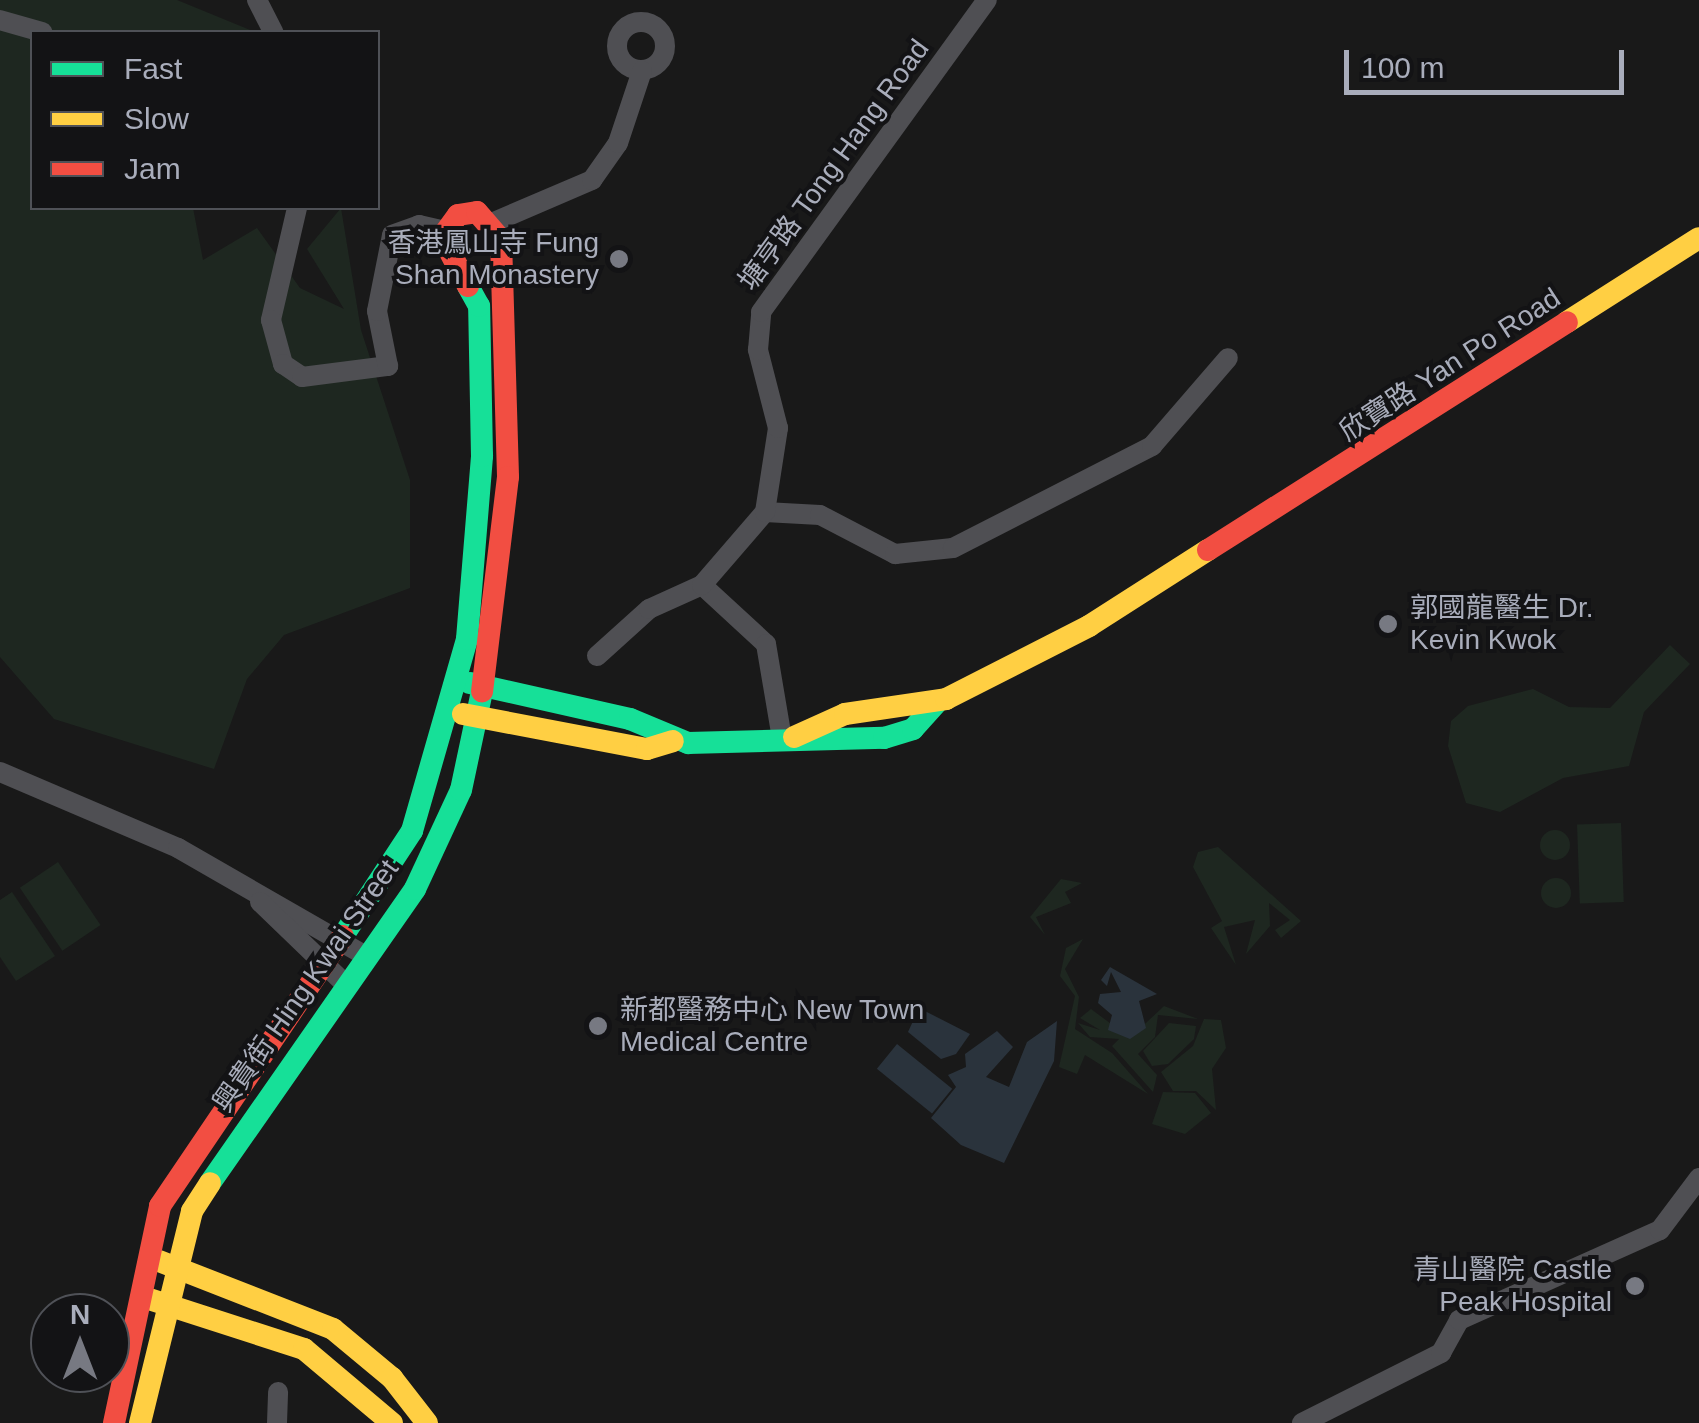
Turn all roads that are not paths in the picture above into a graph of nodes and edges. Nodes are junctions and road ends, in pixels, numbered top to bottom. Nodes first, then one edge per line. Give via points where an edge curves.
1 (257, 0) edge
2 (986, 0) edge
3 (0, 20) edge
4 (35, 30) edge
5 (272, 30) edge
6 (642, 71) dead end
7 (297, 210) edge
8 (494, 222) junction
9 (444, 231) junction
10 (1699, 238) edge
11 (495, 259) junction
12 (452, 263) junction
13 (1228, 358) dead end
14 (765, 512) junction
15 (702, 586) junction
16 (597, 656) dead end
17 (458, 681) junction
18 (485, 686) junction
19 (451, 712) junction
20 (478, 717) junction
21 (788, 738) junction
22 (673, 742) junction
23 (0, 772) edge
24 (245, 886) junction
25 (340, 940) junction
26 (362, 954) junction
27 (320, 967) junction
28 (343, 982) junction
29 (1699, 1178) edge
30 (144, 1256) junction
31 (174, 1266) junction
32 (135, 1297) junction
33 (164, 1300) junction
34 (278, 1392) dead end
35 (114, 1423) edge
36 (140, 1423) edge
37 (277, 1423) edge
38 (392, 1423) edge
39 (427, 1423) edge
40 (1302, 1423) edge

1 - 5 street
2 - 14 street, 塘亨路 Tong Hang Road via 761,312 758,350 778,428
3 - 4 street
6 - 8 street via 618,143 592,180
7 - 9 street via 271,320 283,364 302,376 388,366 377,311 392,235 419,225
8 - 9 street via 468,212
8 - 11 street, 興貴街 Hing Kwai Street
9 - 12 street, 興貴街 Hing Kwai Street
10 - 21 street, 欣寶路 Yan Po Road via 1231,539 1221,559 1201,570 1185,565 1096,622 937,702 913,729 817,746
11 - 12 street via 479,269
11 - 18 street, 興貴街 Hing Kwai Street via 508,477
12 - 17 street, 興貴街 Hing Kwai Street via 474,286 482,376 475,577
13 - 14 street via 1152,446 953,548 896,554 820,515
14 - 15 street
15 - 16 street via 649,609
15 - 21 street via 766,644
17 - 18 street
17 - 19 street, 興貴街 Hing Kwai Street
18 - 20 street, 興貴街 Hing Kwai Street
18 - 22 street via 630,718
19 - 20 street, 欣寶路 Yan Po Road
19 - 25 street, 興貴街 Hing Kwai Street via 412,831
20 - 22 street, 欣寶路 Yan Po Road via 647,750
20 - 26 street, 興貴街 Hing Kwai Street via 449,822 415,888
21 - 22 street, 欣寶路 Yan Po Road
23 - 24 street via 57,790
24 - 25 street
24 - 27 street
25 - 26 street
25 - 27 street, 興貴街 Hing Kwai Street
26 - 28 street, 興貴街 Hing Kwai Street
27 - 28 street
27 - 30 street, 興貴街 Hing Kwai Street via 160,1206
28 - 31 street, 興貴街 Hing Kwai Street via 202,1194
29 - 40 street via 1660,1230 1459,1320 1441,1353
30 - 31 street
30 - 32 street, 興貴街 Hing Kwai Street
31 - 33 street, 興貴街 Hing Kwai Street
31 - 39 street via 333,1330 392,1378
32 - 33 street
32 - 35 street, 興貴街 Hing Kwai Street
33 - 36 street, 興貴街 Hing Kwai Street
33 - 38 street via 304,1349
34 - 37 street

